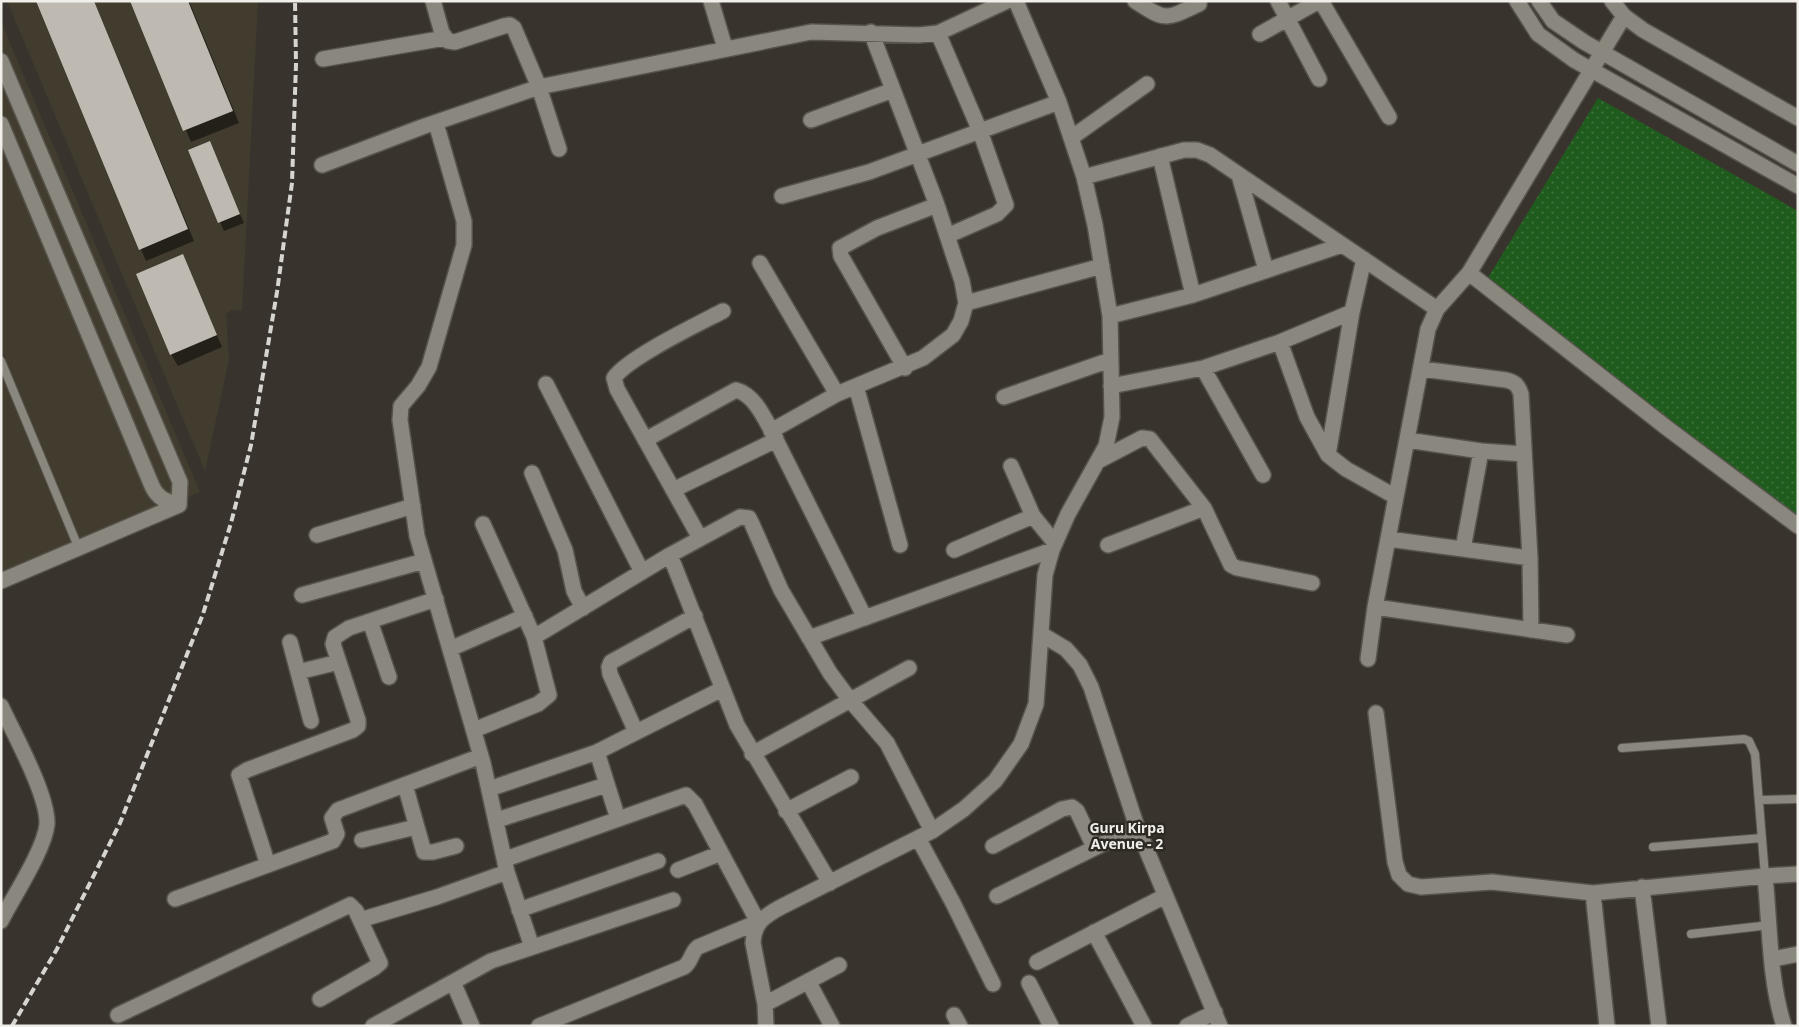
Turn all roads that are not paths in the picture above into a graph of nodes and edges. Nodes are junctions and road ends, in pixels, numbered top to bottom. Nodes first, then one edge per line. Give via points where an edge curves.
1 (433, 1) edge
2 (710, 1) edge
3 (1007, 1) edge
4 (1016, 1) edge
5 (1135, 1) edge
6 (1278, 1) edge
7 (1320, 1) edge
8 (1517, 1) edge
9 (1539, 1) edge
10 (1612, 1) edge
11 (1199, 4) dead end
12 (1624, 16) junction
13 (1287, 19) junction
14 (871, 32) junction
15 (938, 33) junction
16 (1260, 34) dead end
17 (445, 38) junction
18 (725, 48) junction
19 (1602, 53) junction
20 (323, 59) dead end
21 (1, 61) edge
22 (1593, 71) junction
23 (1319, 79) dead end
24 (5, 81) edge
25 (1147, 84) dead end
26 (539, 87) junction
27 (893, 90) junction
28 (1059, 102) junction
29 (1389, 117) dead end
30 (1798, 118) edge
31 (811, 120) dead end
32 (436, 123) junction
33 (1, 124) edge
34 (980, 131) junction
35 (1070, 138) junction
36 (559, 149) dead end
37 (918, 154) junction
38 (1160, 156) junction
39 (1798, 164) edge
40 (322, 165) dead end
41 (1239, 175) junction
42 (1084, 177) junction
43 (1798, 186) edge
44 (782, 196) dead end
45 (937, 205) junction
46 (947, 236) junction
47 (1342, 245) junction
48 (1364, 259) junction
49 (760, 263) dead end
50 (1102, 266) junction
51 (1266, 270) junction
52 (1469, 273) junction
53 (1193, 295) junction
54 (966, 303) junction
55 (1437, 309) junction
56 (723, 311) dead end
57 (1352, 312) junction
58 (1110, 316) junction
59 (1280, 342) junction
60 (1110, 360) junction
61 (1, 361) edge
62 (906, 368) junction
63 (1203, 368) junction
64 (1422, 369) junction
65 (546, 384) dead end
66 (856, 386) junction
67 (1111, 386) junction
68 (837, 394) junction
69 (1004, 397) dead end
70 (773, 436) junction
71 (644, 440) junction
72 (1407, 440) junction
73 (1481, 451) junction
74 (1328, 454) junction
75 (1524, 454) junction
76 (1098, 461) junction
77 (1011, 466) dead end
78 (532, 474) dead end
79 (1262, 475) dead end
80 (673, 490) junction
81 (1396, 497) junction
82 (179, 505) junction
83 (413, 506) junction
84 (1204, 508) junction
85 (1033, 516) junction
86 (483, 524) dead end
87 (1798, 526) edge
88 (317, 535) dead end
89 (700, 538) junction
90 (1388, 539) junction
91 (900, 545) dead end
92 (1108, 545) dead end
93 (1053, 546) junction
94 (79, 550) junction
95 (954, 550) dead end
96 (1463, 550) junction
97 (670, 555) junction
98 (1530, 558) junction
99 (424, 560) junction
100 (642, 572) junction
101 (1, 581) edge
102 (1312, 583) dead end
103 (302, 595) dead end
104 (436, 599) junction
105 (1375, 607) junction
106 (583, 608) junction
107 (525, 616) junction
108 (695, 616) junction
109 (865, 618) junction
110 (370, 621) junction
111 (1531, 630) junction
112 (1041, 634) junction
113 (1567, 635) dead end
114 (534, 637) junction
115 (809, 638) junction
116 (290, 642) dead end
117 (450, 649) junction
118 (1368, 659) dead end
119 (339, 662) junction
120 (909, 668) dead end
121 (298, 672) junction
122 (389, 677) dead end
123 (722, 689) junction
124 (850, 700) junction
125 (1, 706) edge
126 (1376, 713) dead end
127 (311, 721) dead end
128 (474, 730) junction
129 (636, 732) junction
130 (1622, 748) dead end
131 (597, 752) junction
132 (752, 754) junction
133 (481, 756) junction
134 (852, 777) dead end
135 (405, 785) junction
136 (606, 785) junction
137 (489, 789) junction
138 (1798, 799) edge
139 (1759, 800) junction
140 (786, 811) junction
141 (618, 819) junction
142 (496, 820) junction
143 (416, 827) junction
144 (1137, 827) junction
145 (925, 835) junction
146 (1762, 838) junction
147 (362, 840) dead end
148 (456, 846) dead end
149 (993, 846) dead end
150 (1094, 847) junction
151 (1653, 847) dead end
152 (721, 853) junction
153 (658, 861) dead end
154 (268, 864) junction
155 (506, 866) junction
156 (678, 870) dead end
157 (1798, 874) edge
158 (1765, 876) junction
159 (830, 883) junction
160 (1642, 887) junction
161 (1593, 892) junction
162 (997, 896) dead end
163 (1164, 896) junction
164 (175, 899) dead end
165 (673, 900) dead end
166 (519, 910) junction
167 (360, 920) junction
168 (1, 921) edge
169 (758, 922) junction
170 (1770, 925) junction
171 (1094, 932) junction
172 (1691, 934) dead end
173 (532, 947) junction
174 (1798, 954) edge
175 (1773, 959) junction
176 (1037, 962) dead end
177 (839, 965) dead end
178 (808, 981) junction
179 (453, 982) junction
180 (1029, 983) dead end
181 (993, 984) dead end
182 (320, 999) dead end
183 (766, 1004) junction
184 (118, 1015) dead end
185 (1218, 1019) edge
186 (381, 1024) edge
187 (472, 1026) edge
188 (538, 1026) edge
189 (766, 1026) edge
190 (832, 1026) edge
191 (1051, 1026) edge
192 (1144, 1026) edge
193 (1187, 1026) edge
194 (1607, 1026) edge
195 (1659, 1026) edge
196 (1784, 1026) edge

1 - 17 street
2 - 18 street
3 - 15 street
4 - 28 street
5 - 11 street via 1165,18
6 - 13 street
7 - 13 street
7 - 29 street
8 - 22 street via 1538,34
9 - 19 street via 1553,21
10 - 12 street
12 - 19 street
12 - 30 street
13 - 16 street
13 - 23 street
14 - 15 street
14 - 18 street via 811,32
14 - 27 street
15 - 34 street
17 - 20 street
17 - 26 street via 455,42 510,25 518,36
18 - 26 street
19 - 22 street
19 - 39 street
21 - 24 street
22 - 43 street
22 - 52 street
24 - 82 street via 180,482
25 - 35 street
26 - 32 street
26 - 36 street
27 - 31 street
27 - 37 street
28 - 34 street
28 - 35 street
32 - 40 street
32 - 83 street via 465,234 429,367 400,413
33 - 82 street via 156,495
34 - 37 street
34 - 46 street via 1006,205 997,214
35 - 42 street
37 - 44 street via 869,172
37 - 45 street
38 - 41 street via 1197,150
38 - 42 street
38 - 53 street
41 - 47 street
41 - 51 street
42 - 50 street
45 - 46 street
45 - 62 street via 877,228 840,248 841,256
46 - 54 street
47 - 48 street
47 - 51 street
48 - 55 street
48 - 57 street
49 - 68 street
50 - 54 street
50 - 58 street
51 - 53 street
52 - 55 street
52 - 87 street
53 - 58 street
54 - 62 street via 953,335
55 - 64 street via 1428,330
56 - 71 street via 643,355 614,378
57 - 59 street
57 - 74 street
58 - 60 street
59 - 63 street
59 - 74 street via 1307,417
60 - 67 street
60 - 69 street
61 - 94 lane
62 - 66 street
63 - 67 street
63 - 79 street
64 - 72 street
64 - 75 street via 1513,382 1519,386
65 - 100 street
66 - 68 street
66 - 91 street
67 - 76 street via 1112,417 1106,446
68 - 70 street
70 - 71 street via 751,398 736,390
70 - 80 street
70 - 109 street
71 - 80 street
72 - 73 street
72 - 81 street
73 - 75 street
73 - 96 street
74 - 81 street via 1346,469
75 - 98 street
76 - 84 street via 1142,438 1150,439
76 - 93 street
77 - 85 street
78 - 106 street via 565,550 574,591
80 - 89 street
81 - 90 street
82 - 94 street
83 - 88 street
83 - 99 street
84 - 92 street
84 - 102 street via 1231,565
85 - 93 street
85 - 95 street
86 - 107 street
89 - 97 street
89 - 115 street via 740,517 749,518 781,590
90 - 96 street
90 - 105 street
93 - 109 street
93 - 112 street via 1045,575
94 - 101 street
96 - 98 street
97 - 100 street
97 - 108 street
98 - 111 street
99 - 103 street
99 - 104 street
100 - 106 street
104 - 110 street
104 - 117 street
105 - 111 street
105 - 118 street
106 - 114 street
107 - 114 street
107 - 117 street
108 - 123 street
108 - 129 street via 611,662 610,674
109 - 115 street
110 - 119 street via 334,637
110 - 122 street
111 - 113 street
112 - 144 street via 1066,649 1080,665 1091,688
112 - 145 street via 1036,704 1022,744 995,781 964,810
114 - 128 street via 549,695 538,704
115 - 124 street
116 - 121 street
117 - 128 street
119 - 121 street
119 - 154 street via 358,726 239,776
120 - 124 street
121 - 127 street
123 - 129 street
123 - 132 street
124 - 132 street
124 - 145 street via 887,743
125 - 168 street via 38,787 47,823 44,839
126 - 161 street via 1395,862 1399,874 1408,884 1421,887 1492,882
128 - 133 street
129 - 131 street
130 - 139 lane via 1744,739 1753,746
131 - 136 street
131 - 137 street
132 - 140 street
133 - 135 street
133 - 137 street
134 - 140 street
135 - 143 street
135 - 154 street via 334,814 332,818 337,834 333,841
136 - 141 street
136 - 142 street
137 - 142 street
138 - 139 lane
139 - 146 lane
140 - 159 street
141 - 152 street via 686,795 695,804
141 - 155 street
142 - 155 street
143 - 147 street
143 - 148 street via 424,852
144 - 150 street
144 - 163 street
145 - 159 street
145 - 181 street via 953,903
146 - 151 lane
146 - 158 lane
149 - 150 street via 1072,806
150 - 162 street
152 - 156 street
152 - 169 street
153 - 166 street
154 - 164 street
155 - 166 street
155 - 167 street via 437,897
157 - 158 street
158 - 160 street
158 - 170 street
159 - 169 street
160 - 161 street
160 - 195 street
161 - 194 street
163 - 171 street
163 - 185 street
165 - 173 street
166 - 173 street
167 - 182 street via 380,963
167 - 184 street via 353,907 345,906
169 - 183 street via 753,943
169 - 188 street via 698,946 684,967
170 - 172 lane
170 - 175 street
171 - 176 street
171 - 192 street
173 - 179 street via 491,961
174 - 175 street
175 - 196 street
177 - 178 street
178 - 183 street
178 - 190 street
179 - 186 street
179 - 187 street
180 - 191 street
183 - 189 street
185 - 193 street

